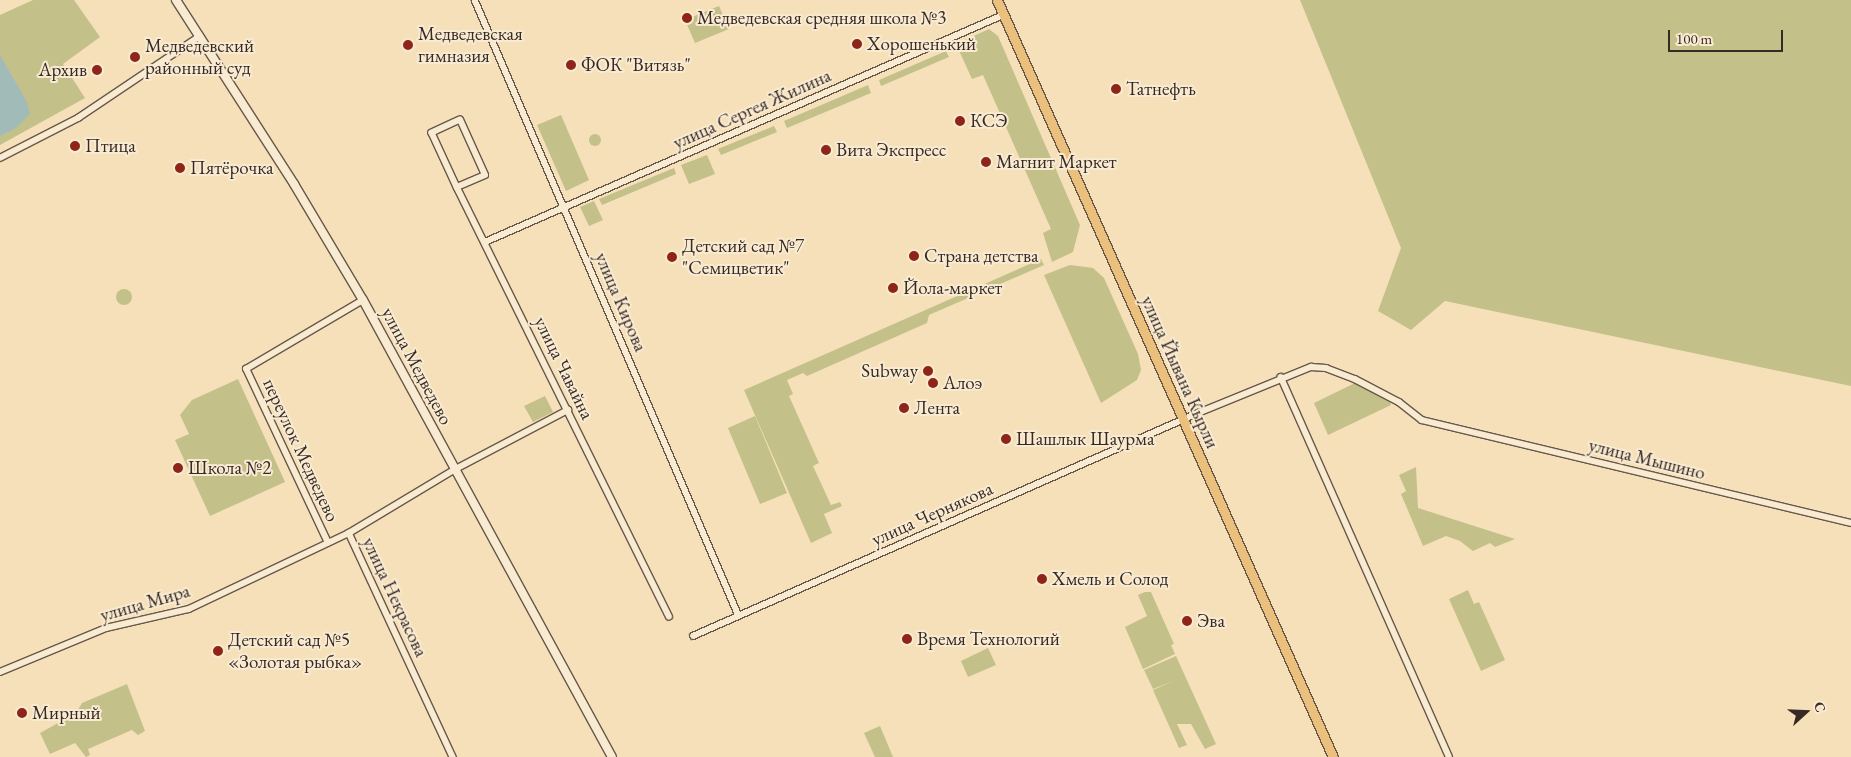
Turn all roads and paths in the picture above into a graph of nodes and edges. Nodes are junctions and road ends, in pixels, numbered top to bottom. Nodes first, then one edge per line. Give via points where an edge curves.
1 (176, 0) edge
2 (476, 0) edge
3 (997, 0) edge
4 (1003, 15) junction
5 (200, 36) junction
6 (0, 158) edge
7 (457, 188) junction
8 (565, 208) junction
9 (485, 242) junction
10 (363, 300) junction
11 (1281, 377) junction
12 (568, 410) junction
13 (1183, 419) junction
14 (454, 470) junction
15 (1851, 523) edge
16 (350, 533) junction
17 (328, 543) junction
18 (669, 616) dead end
19 (739, 616) junction
20 (693, 636) dead end
21 (0, 672) edge
22 (452, 757) edge
23 (612, 757) edge
24 (1333, 757) edge
25 (1449, 757) edge

1 - 5 street, улица Медведево
2 - 8 street, улица Кирова
3 - 4 main road, улица Йывана Кырли
4 - 8 street, улица Сергея Жилина
4 - 13 main road, улица Йывана Кырли
5 - 6 street via 78,118
5 - 10 street, улица Медведево
7 - 7 street, улица Чавайна via 485,175 460,120 432,132
7 - 9 street, улица Чавайна
8 - 9 street, улица Сергея Жилина
8 - 19 street, улица Кирова
9 - 12 street, улица Чавайна
10 - 14 street, улица Медведево
10 - 17 street, переулок Медведево via 246,369
11 - 13 street, улица Чернякова
11 - 15 street, улица Мышино via 1311,367 1326,368 1399,402 1422,420
11 - 25 street
12 - 14 street, улица Некрасова
12 - 18 street, улица Чавайна
13 - 19 street, улица Чернякова
13 - 24 main road, улица Йывана Кырли
14 - 16 street, улица Некрасова
14 - 23 street, улица Медведево
16 - 17 street, улица Мира
16 - 22 street, улица Некрасова
17 - 21 street, улица Мира via 189,609 106,628
19 - 20 street, улица Чернякова

